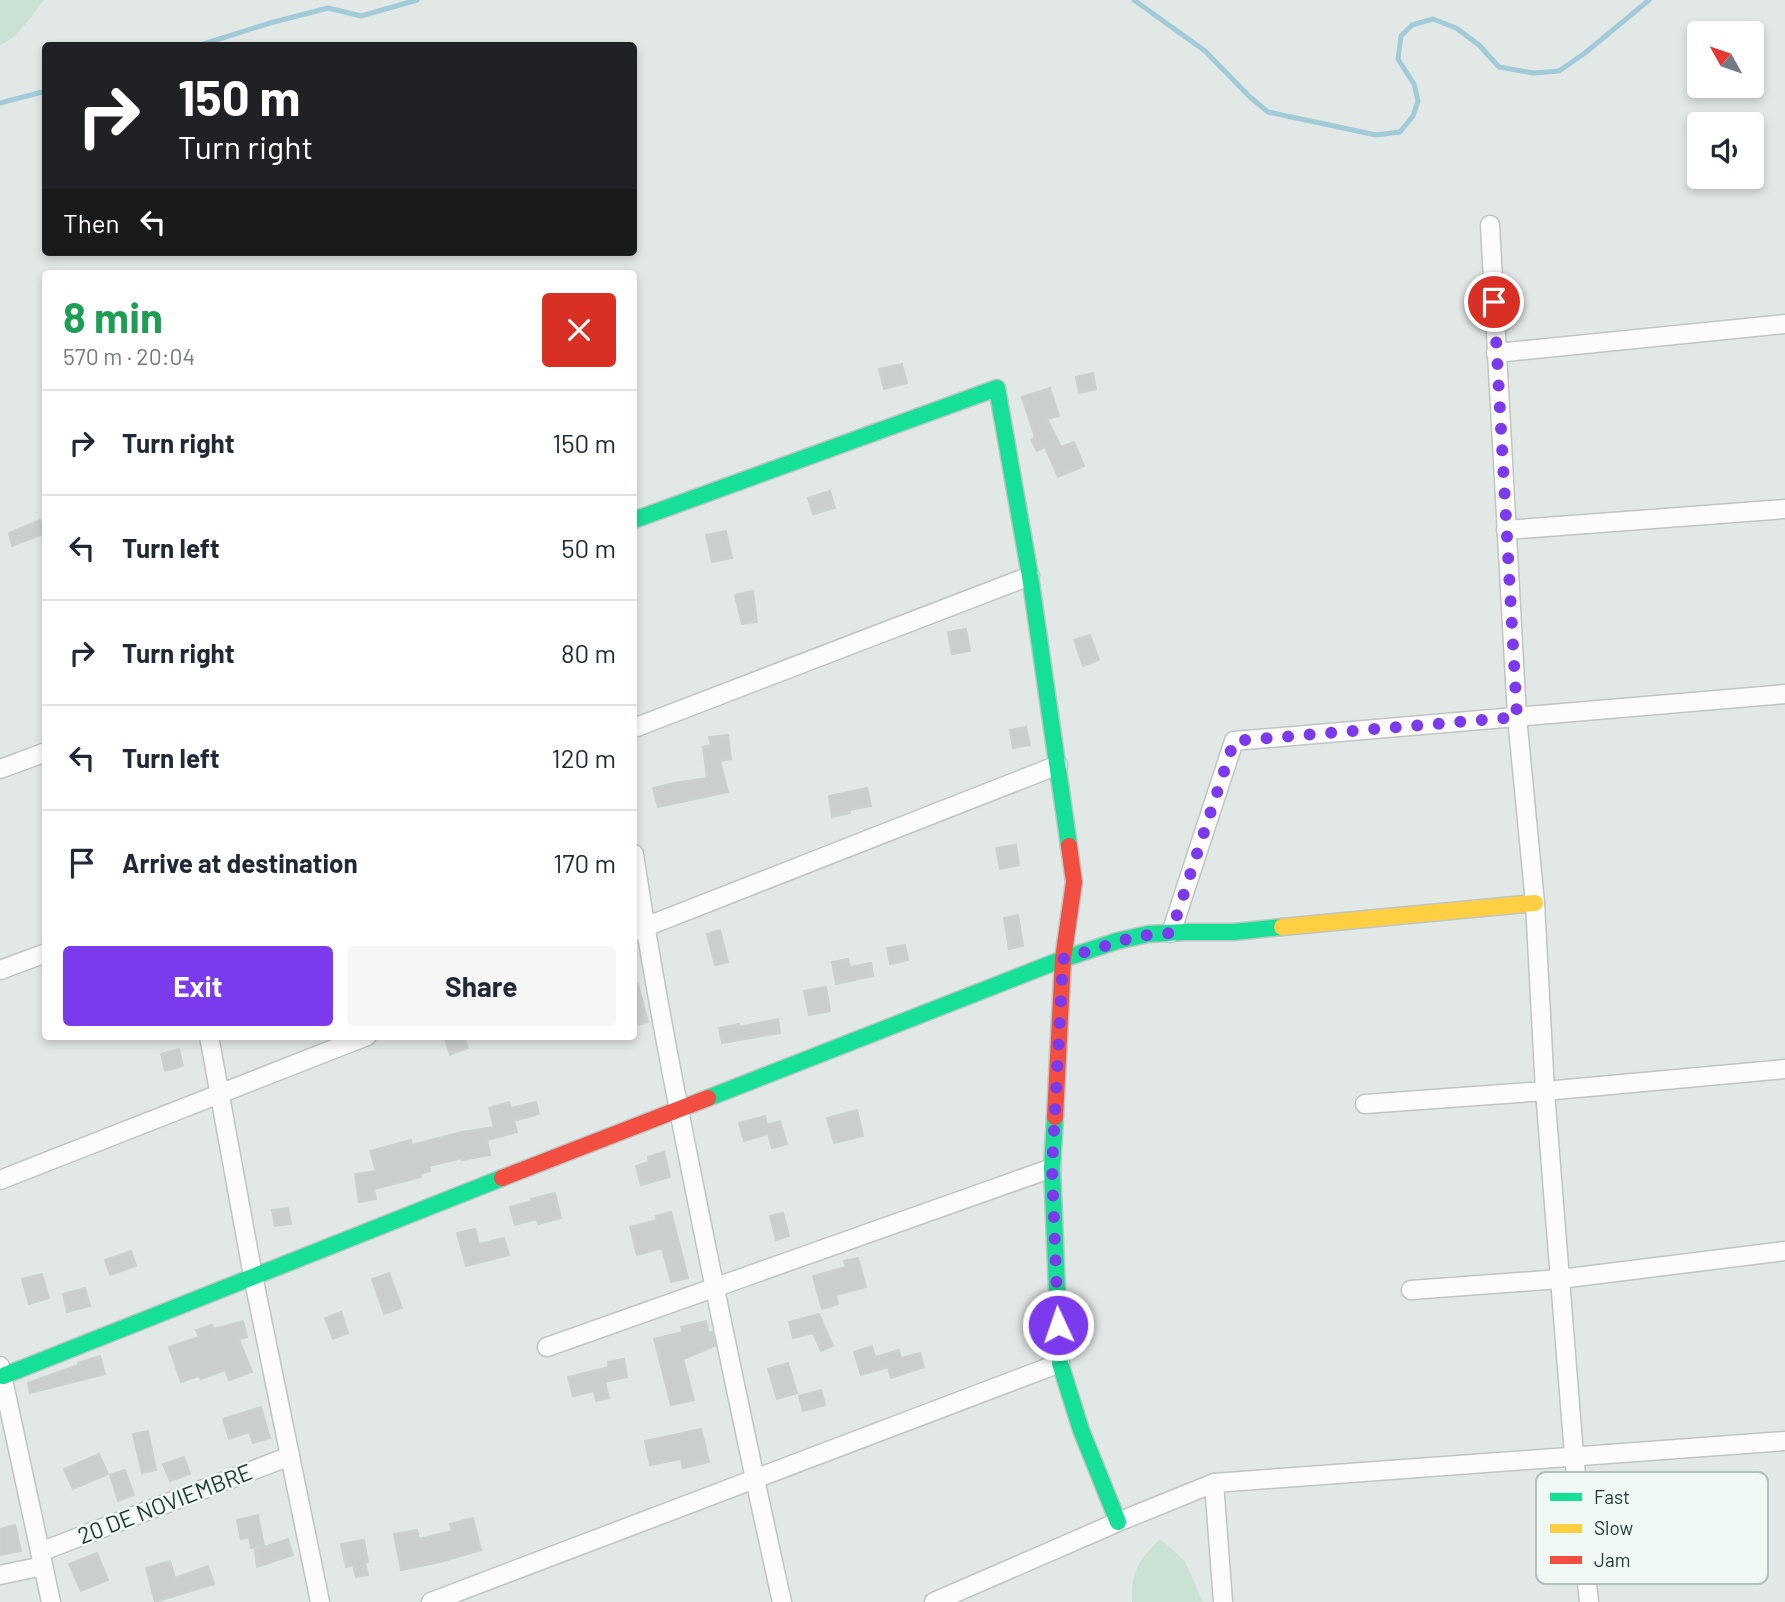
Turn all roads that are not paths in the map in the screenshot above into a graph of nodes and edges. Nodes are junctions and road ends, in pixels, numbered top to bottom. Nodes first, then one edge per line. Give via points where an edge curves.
1 (1490, 225) dead end
2 (1785, 324) edge
3 (1496, 353) junction
4 (1785, 509) edge
5 (637, 519) edge
6 (1506, 530) junction
7 (1030, 576) junction
8 (1785, 694) edge
9 (1517, 717) junction
10 (637, 727) edge
11 (42, 753) edge
12 (1058, 765) junction
13 (0, 769) edge
14 (637, 900) edge
15 (1535, 904) junction
16 (639, 930) edge
17 (1171, 933) junction
18 (42, 954) edge
19 (1063, 959) junction
20 (0, 970) edge
21 (210, 1040) edge
22 (357, 1040) edge
23 (1785, 1069) edge
24 (1545, 1091) junction
25 (220, 1094) junction
26 (1365, 1104) dead end
27 (678, 1110) junction
28 (1052, 1168) junction
29 (0, 1180) edge
30 (1785, 1251) edge
31 (253, 1276) junction
32 (1560, 1279) junction
33 (715, 1287) junction
34 (1411, 1290) dead end
35 (547, 1346) dead end
36 (1060, 1363) junction
37 (2, 1380) edge
38 (1785, 1440) edge
39 (1574, 1455) junction
40 (290, 1456) junction
41 (1576, 1472) edge
42 (754, 1479) junction
43 (1214, 1483) junction
44 (1118, 1522) junction
45 (41, 1559) junction
46 (0, 1575) edge
47 (1588, 1584) edge
48 (51, 1602) edge
49 (320, 1602) edge
50 (431, 1602) edge
51 (782, 1602) edge
52 (934, 1602) edge
53 (1223, 1602) edge
54 (1590, 1602) edge

1 - 3 street
2 - 3 street
3 - 6 street
4 - 6 street
5 - 7 street via 997,388
6 - 9 street
7 - 10 street
7 - 12 street
8 - 9 street
9 - 15 street
9 - 17 street via 1234,741
11 - 13 street
12 - 16 street
12 - 19 street via 1074,882
14 - 16 street
15 - 17 street via 1234,932
15 - 24 street
16 - 27 street
17 - 19 street via 1137,936
18 - 20 street
19 - 27 street
19 - 28 street
21 - 25 street
22 - 25 street
23 - 24 street
24 - 26 street
24 - 32 street
25 - 29 street
25 - 31 street
27 - 31 street
27 - 33 street
28 - 33 street
28 - 36 street
30 - 32 street
31 - 37 street
31 - 40 street
32 - 34 street
32 - 39 street
33 - 35 street
33 - 42 street
36 - 42 street
36 - 44 street
37 - 45 street
38 - 39 street
39 - 41 street
39 - 43 street
40 - 45 street, 20 DE NOVIEMBRE
40 - 49 street
42 - 50 street
42 - 51 street
43 - 44 street
43 - 53 street
44 - 52 street
45 - 46 street, 20 DE NOVIEMBRE
45 - 48 street
47 - 54 street

